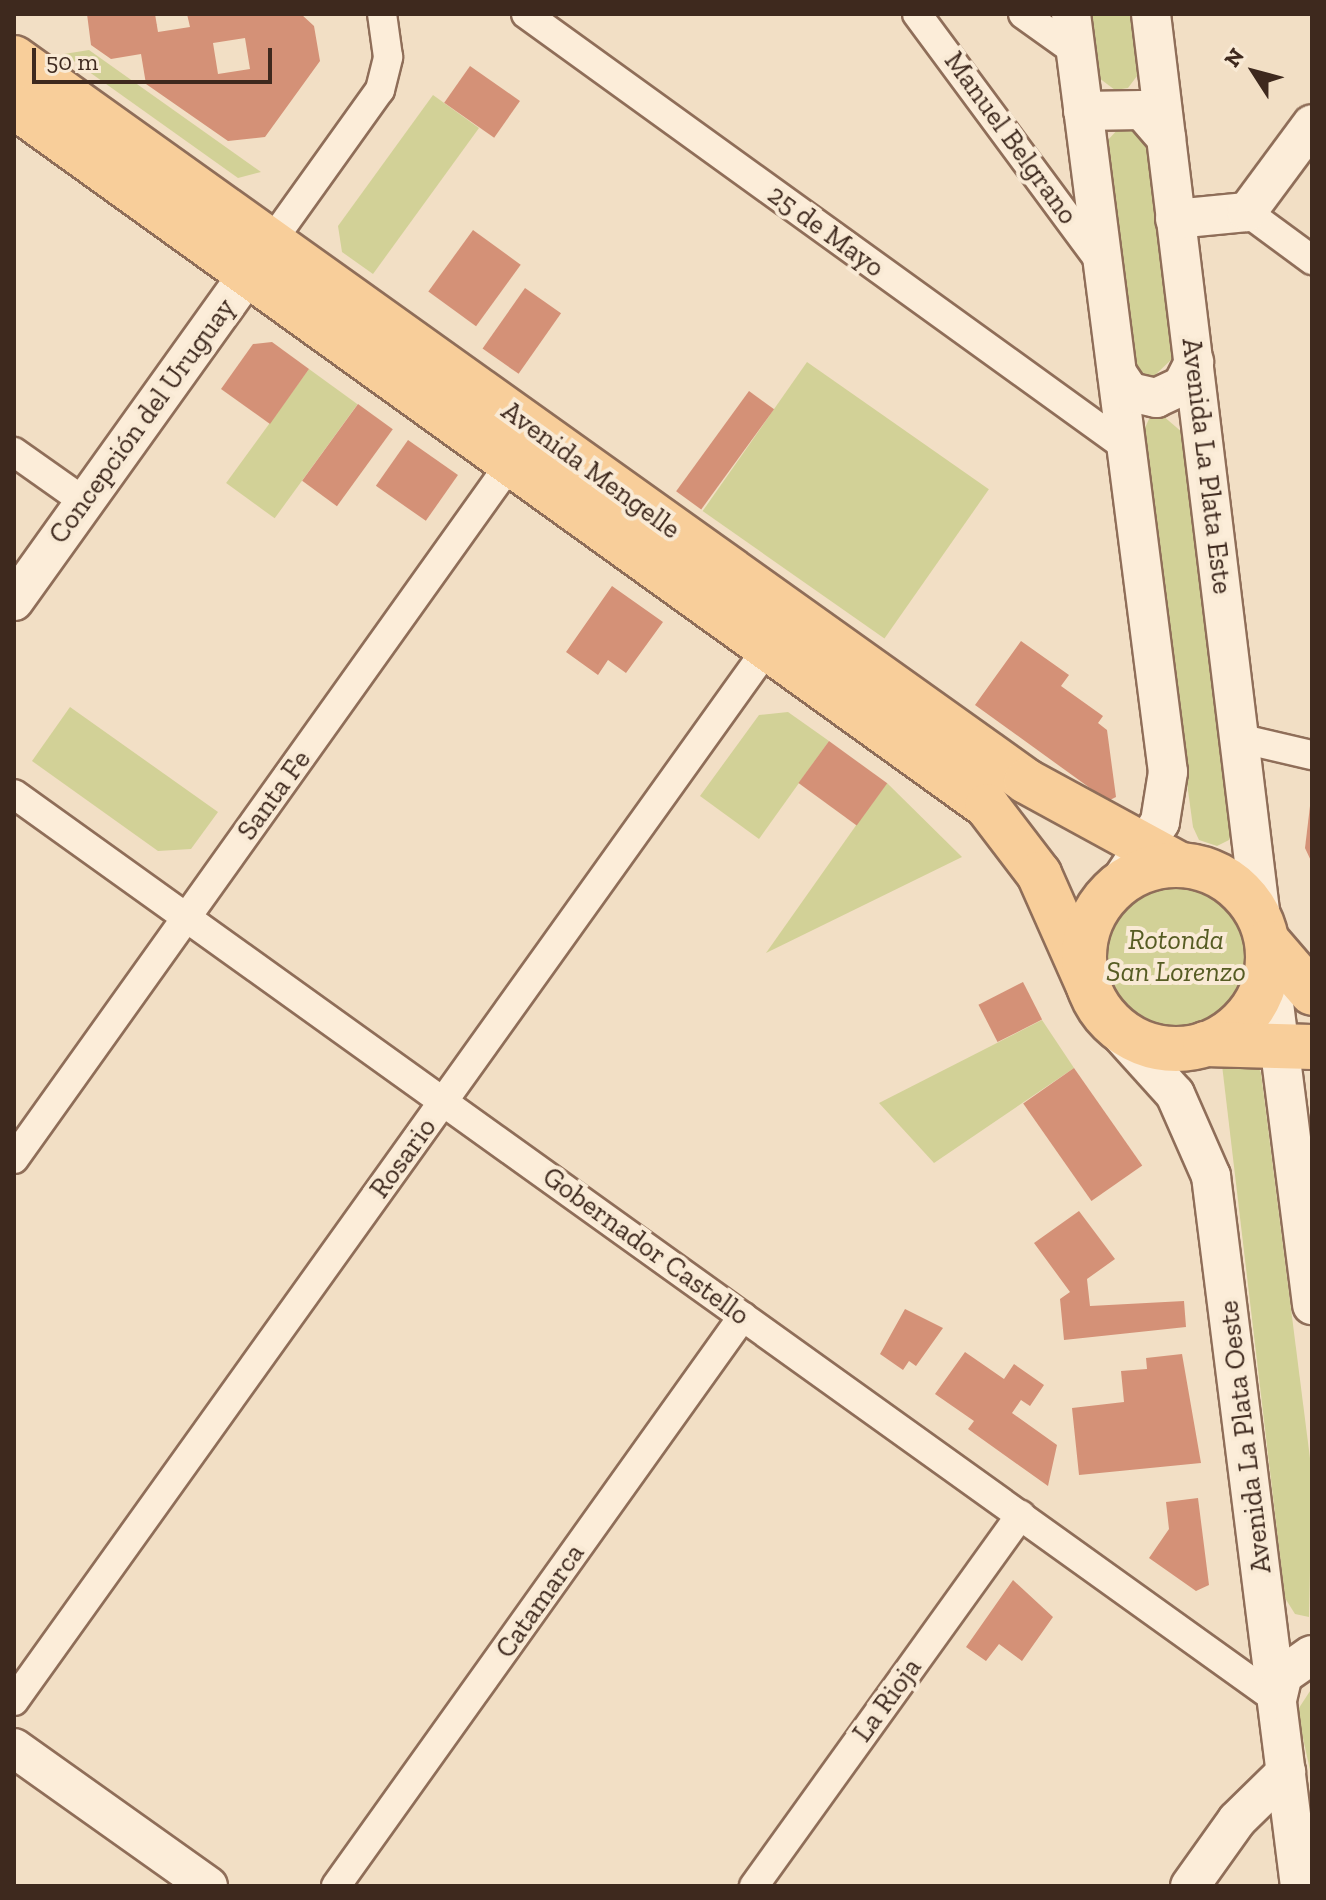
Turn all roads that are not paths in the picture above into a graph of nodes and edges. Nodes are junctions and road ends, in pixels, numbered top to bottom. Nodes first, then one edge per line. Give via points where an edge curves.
1 (382, 14) edge
2 (526, 14) edge
3 (917, 14) edge
4 (1023, 14) edge
5 (1071, 14) edge
6 (1151, 14) edge
7 (1076, 52) junction
8 (14, 58) edge
9 (14, 106) edge
10 (1083, 111) junction
11 (1312, 124) edge
12 (1166, 138) junction
13 (1247, 212) junction
14 (1175, 219) junction
15 (260, 258) junction
16 (1312, 260) edge
17 (1103, 264) junction
18 (1194, 362) junction
19 (1117, 373) junction
20 (523, 447) junction
21 (1127, 448) junction
22 (14, 452) edge
23 (85, 502) junction
24 (14, 601) edge
25 (780, 631) junction
26 (1243, 739) junction
27 (1312, 755) edge
28 (14, 794) edge
29 (1161, 857) junction
30 (186, 918) junction
31 (1266, 942) junction
32 (1312, 993) edge
33 (1099, 1004) junction
34 (1205, 1044) junction
35 (1296, 1046) edge
36 (443, 1101) junction
37 (14, 1159) edge
38 (1312, 1305) edge
39 (743, 1316) junction
40 (1021, 1515) junction
41 (1312, 1655) edge
42 (1277, 1700) junction
43 (14, 1701) edge
44 (14, 1748) edge
45 (1286, 1772) junction
46 (1312, 1805) edge
47 (208, 1886) edge
48 (336, 1886) edge
49 (754, 1886) edge
50 (1190, 1886) edge
51 (1300, 1886) edge

1 - 15 street via 388,57 380,90
2 - 21 street, 25 de Mayo
3 - 17 street, Manuel Belgrano
4 - 7 street
5 - 7 main road
6 - 12 main road, Avenida La Plata Este
7 - 10 main road
8 - 15 main road, Avenida Mengelle
9 - 15 main road, Avenida Mengelle
10 - 12 main road via 1142,110
10 - 17 main road
11 - 13 main road
12 - 14 main road, Avenida La Plata Este
13 - 14 main road
13 - 16 street
14 - 18 main road, Avenida La Plata Este
15 - 20 main road, Avenida Mengelle
15 - 23 main road, Concepción del Uruguay
17 - 19 main road
18 - 19 main road via 1182,386 1156,398 1130,392
18 - 26 main road, Avenida La Plata Este
19 - 21 main road
20 - 25 main road, Avenida Mengelle
20 - 30 street, Santa Fe
21 - 29 main road via 1168,772
22 - 23 street
23 - 24 main road, Concepción del Uruguay
25 - 29 main road, Avenida Mengelle
25 - 33 main road, Avenida Mengelle via 1000,817 1039,874
25 - 36 street, Rosario
26 - 27 street
26 - 31 main road, Avenida La Plata Este
28 - 30 street, Gobernador Castello
29 - 31 main road via 1227,879
29 - 33 main road via 1118,885 1087,933
30 - 36 street, Gobernador Castello
30 - 37 street, Santa Fe
31 - 32 main road
31 - 34 main road via 1250,1012
31 - 35 main road
33 - 34 main road via 1159,1048
33 - 42 main road, Avenida La Plata Oeste via 1183,1106 1211,1176
34 - 35 main road
35 - 38 main road
36 - 39 street, Gobernador Castello
36 - 43 street, Rosario
39 - 40 street, Gobernador Castello
39 - 48 street, Catamarca
40 - 42 street, Gobernador Castello
40 - 49 street, La Rioja
41 - 42 main road via 1283,1675
42 - 45 main road, Avenida La Plata Oeste
44 - 47 main road
45 - 46 main road
45 - 50 main road via 1247,1808
45 - 51 main road, Avenida La Plata Oeste

